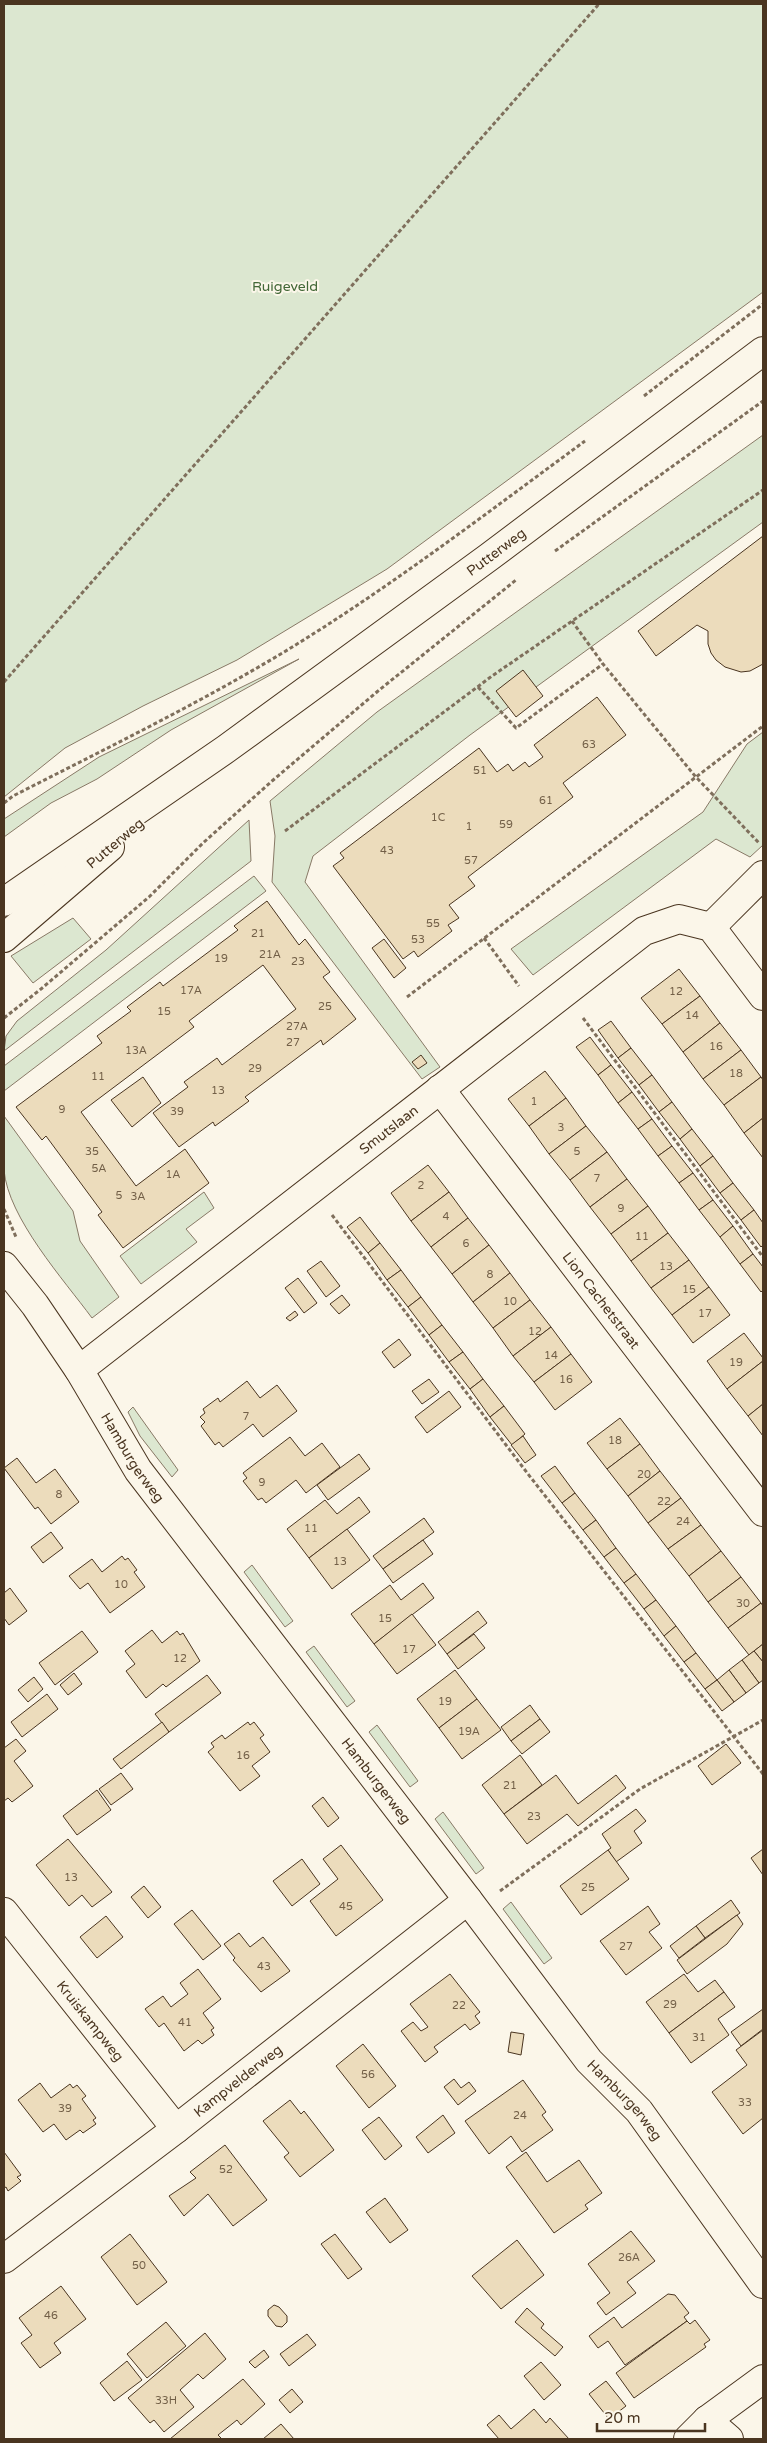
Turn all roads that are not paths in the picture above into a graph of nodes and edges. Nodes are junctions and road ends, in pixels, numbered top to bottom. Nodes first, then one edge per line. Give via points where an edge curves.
1 (763, 351) edge
2 (226, 749) junction
3 (763, 875) edge
4 (4, 902) edge
5 (711, 927) junction
6 (4, 938) edge
7 (763, 996) edge
8 (440, 1089) junction
9 (4, 1266) edge
10 (79, 1370) junction
11 (763, 1512) edge
12 (472, 1904) junction
13 (4, 1912) edge
14 (176, 2129) junction
15 (4, 2259) edge
16 (763, 2284) edge
17 (763, 2379) edge
18 (706, 2420) junction
19 (688, 2439) edge
20 (729, 2439) edge

1 - 2 street, Putterweg
2 - 4 street, Putterweg
2 - 6 street, Putterweg
3 - 5 street
5 - 7 street
5 - 8 street, Smutslaan via 679,919 644,931
8 - 10 street, Smutslaan
8 - 11 street, Lion Cachetstraat
9 - 10 street, Hamburgerweg
10 - 12 street, Hamburgerweg via 138,1470
12 - 14 street, Kampvelderweg
12 - 16 street, Hamburgerweg via 589,2061 639,2111
13 - 14 street, Kruiskampweg
14 - 15 street, Kampvelderweg
17 - 18 street
18 - 19 street
18 - 20 street

